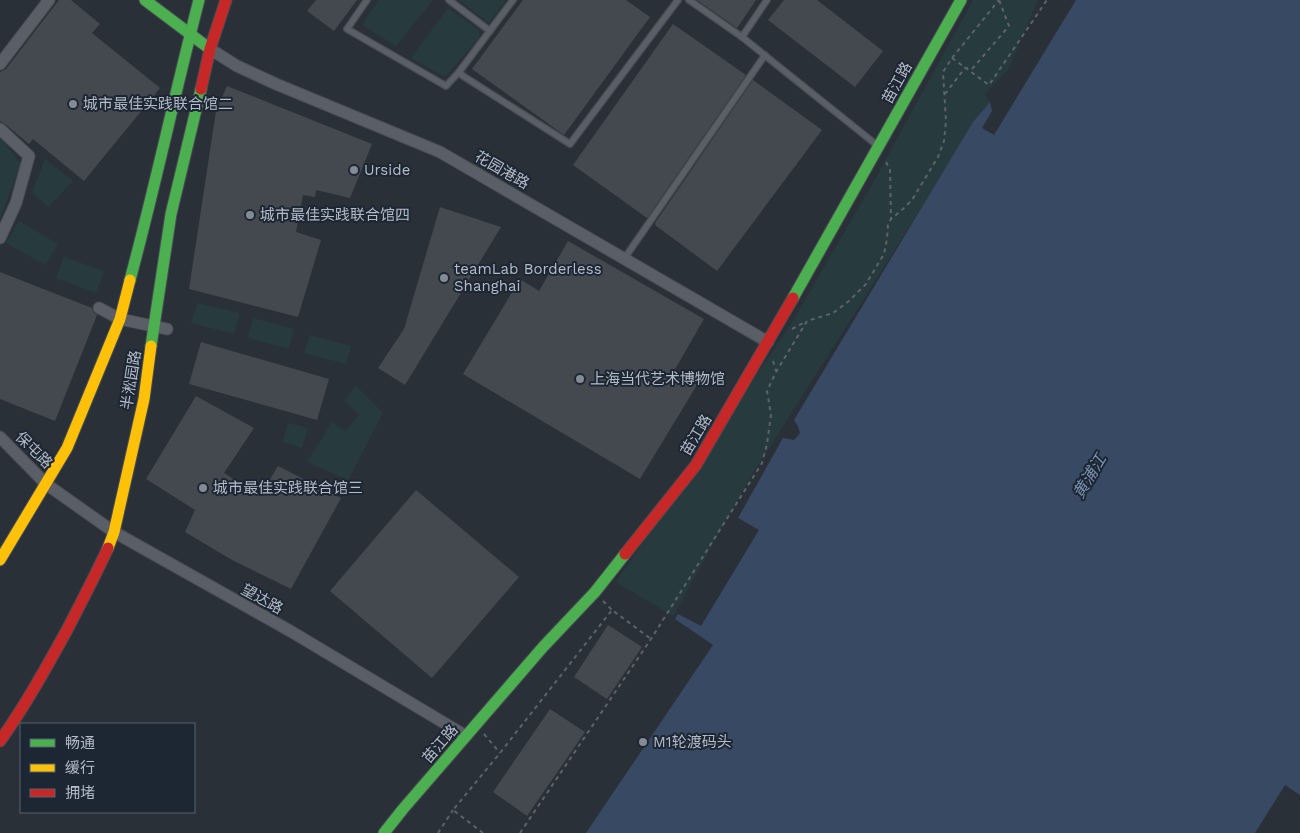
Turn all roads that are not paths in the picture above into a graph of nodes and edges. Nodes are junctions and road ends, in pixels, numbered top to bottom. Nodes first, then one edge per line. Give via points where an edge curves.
1 (49, 0) edge
2 (145, 0) edge
3 (199, 0) edge
4 (226, 0) edge
5 (367, 0) edge
6 (449, 0) edge
7 (513, 0) edge
8 (678, 0) edge
9 (689, 0) edge
10 (766, 0) edge
11 (961, 0) edge
12 (490, 31) junction
13 (190, 35) junction
14 (742, 37) junction
15 (210, 48) junction
16 (765, 55) junction
17 (0, 64) edge
18 (459, 72) junction
19 (0, 129) edge
20 (878, 146) junction
21 (0, 238) edge
22 (624, 258) junction
23 (99, 308) dead end
24 (120, 319) junction
25 (154, 326) junction
26 (167, 329) dead end
27 (768, 342) junction
28 (0, 437) edge
29 (46, 484) junction
30 (114, 532) junction
31 (0, 560) edge
32 (466, 736) junction
33 (0, 741) edge
34 (384, 833) edge

1 - 17 street
2 - 13 main road
3 - 13 main road, 半淞园路
4 - 15 main road, 半淞园路
5 - 18 lane via 347,29 446,86
6 - 12 lane
7 - 12 lane
8 - 18 lane via 570,144
9 - 14 lane
10 - 14 lane
11 - 20 main road, 苗江路
12 - 18 lane
13 - 15 main road
13 - 24 main road, 半淞园路
14 - 16 lane
15 - 22 street, 花园港路 via 237,66 276,84 440,152
15 - 25 main road, 半淞园路 via 171,214
16 - 20 lane
16 - 22 lane
19 - 21 street via 29,156 16,203
20 - 27 main road, 苗江路
22 - 27 street, 花园港路
23 - 24 street
24 - 25 street
24 - 29 main road, 半淞园路 via 67,448
25 - 26 street
25 - 30 main road, 半淞园路 via 144,400
27 - 32 main road, 苗江路 via 696,465 595,592
28 - 29 street, 保屯路
29 - 30 street, 望达路
29 - 31 main road, 半淞园路
30 - 32 street, 望达路 via 292,632
30 - 33 main road, 半淞园路 via 87,592 42,676
32 - 34 main road, 苗江路

